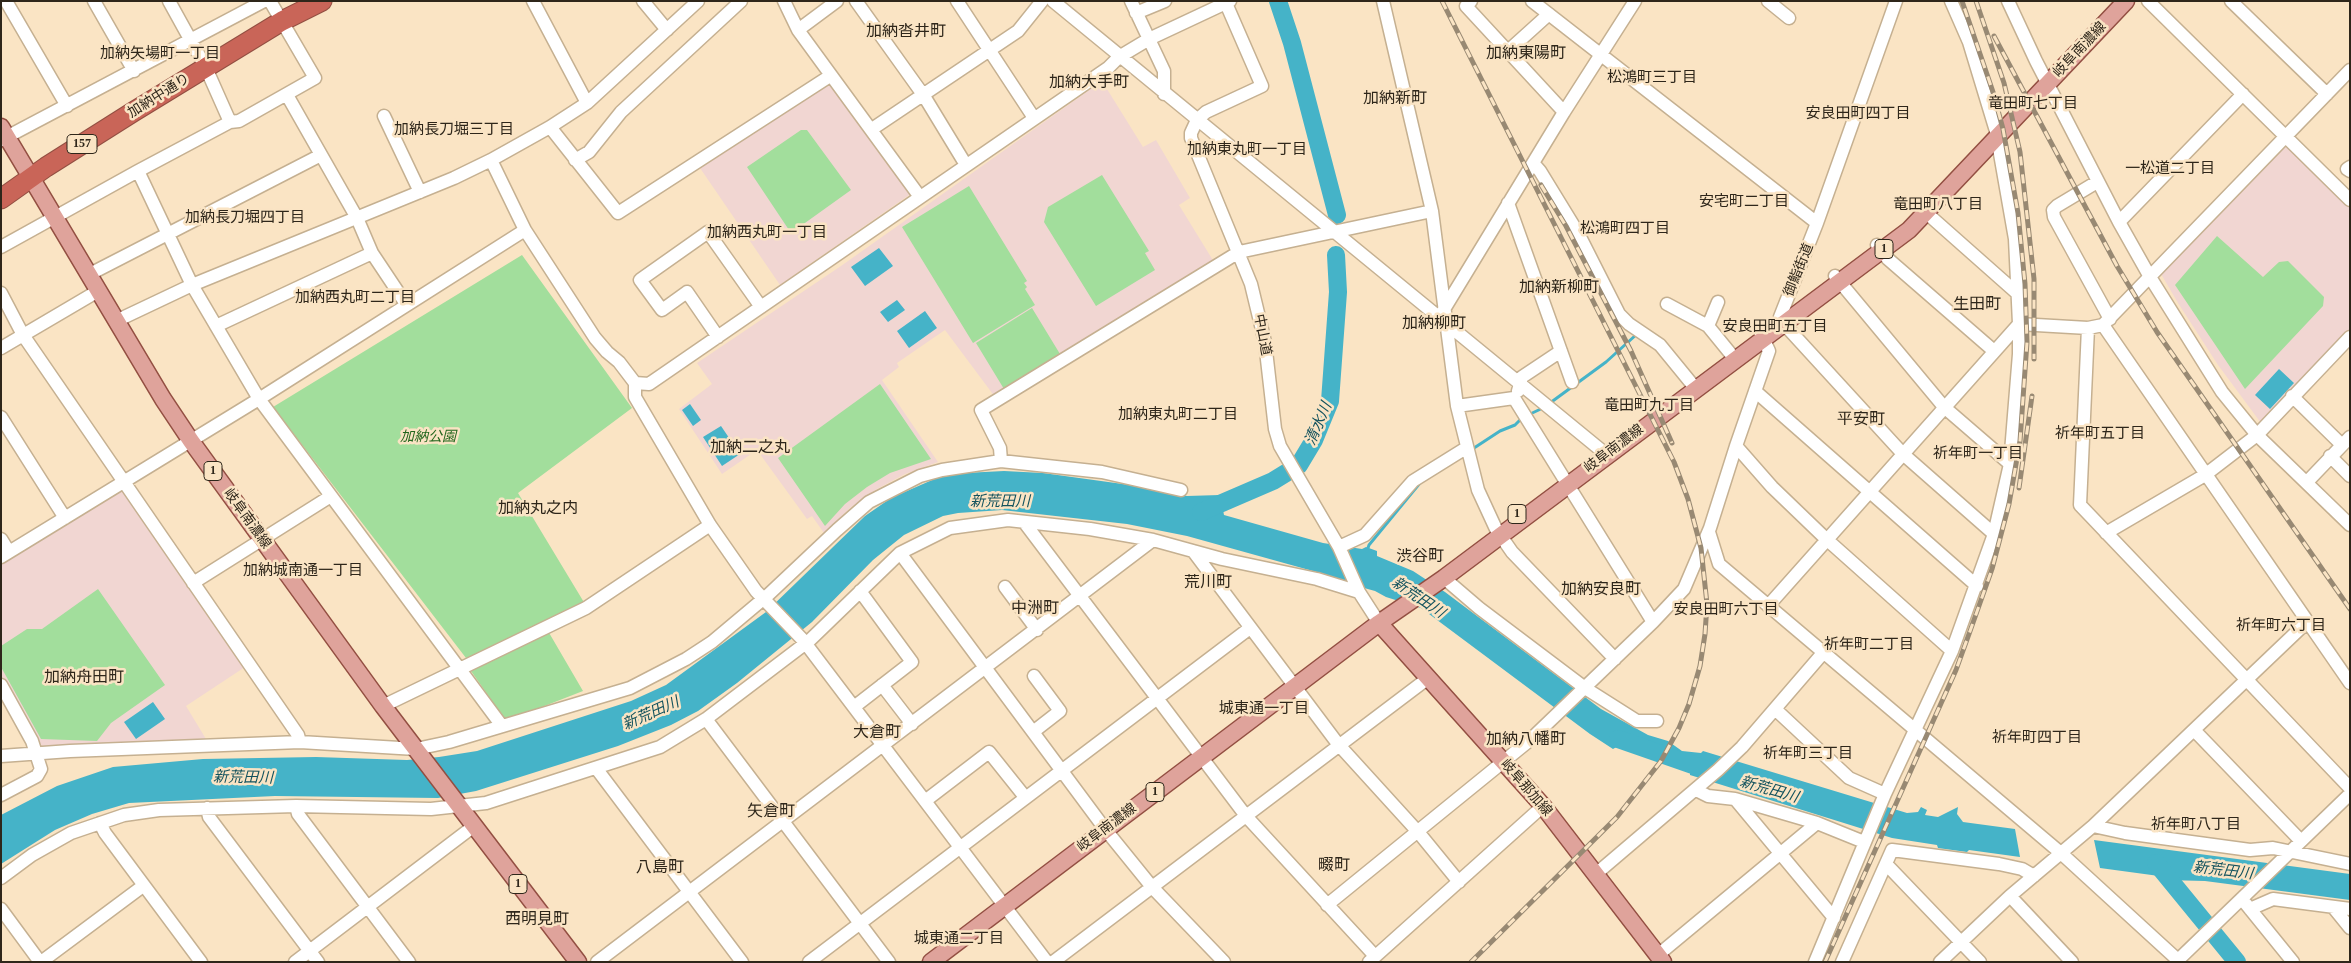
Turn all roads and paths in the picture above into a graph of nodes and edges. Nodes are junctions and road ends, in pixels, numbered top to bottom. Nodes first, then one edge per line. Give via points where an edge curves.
1 (6, 1) edge
2 (94, 1) edge
3 (169, 1) edge
4 (264, 1) edge
5 (270, 1) edge
6 (322, 1) edge
7 (533, 1) edge
8 (643, 1) edge
9 (698, 1) edge
10 (742, 1) edge
11 (784, 1) edge
12 (837, 1) edge
13 (856, 1) edge
14 (957, 1) edge
15 (1042, 1) edge
16 (1053, 1) edge
17 (1165, 1) edge
18 (1383, 1) edge
19 (1471, 1) edge
20 (1532, 1) edge
21 (1635, 1) edge
22 (1768, 1) edge
23 (1896, 1) edge
24 (1951, 1) edge
25 (2008, 1) edge
26 (2116, 1) edge
27 (2126, 1) edge
28 (2148, 1) edge
29 (2231, 1) edge
30 (1227, 2) edge
31 (1133, 7) edge
32 (1549, 14) junction
33 (1789, 18) dead end
34 (282, 21) junction
35 (666, 30) junction
36 (798, 30) junction
37 (1150, 39) junction
38 (192, 41) junction
39 (989, 50) junction
40 (1508, 51) junction
41 (1600, 54) junction
42 (1119, 57) junction
43 (206, 68) junction
44 (2350, 70) edge
45 (134, 71) junction
46 (830, 76) junction
47 (2046, 80) junction
48 (1164, 94) junction
49 (2243, 94) junction
50 (2327, 94) junction
51 (287, 95) junction
52 (924, 96) junction
53 (587, 102) junction
54 (67, 106) junction
55 (1564, 112) junction
56 (384, 116) dead end
57 (1034, 118) junction
58 (1197, 120) junction
59 (230, 122) junction
60 (550, 127) junction
61 (872, 129) junction
62 (3, 135) edge
63 (1996, 135) junction
64 (2285, 137) junction
65 (321, 155) junction
66 (491, 160) junction
67 (575, 160) junction
68 (1533, 163) junction
69 (966, 165) junction
70 (2350, 167) edge
71 (2350, 171) edge
72 (138, 172) junction
73 (32, 177) junction
74 (2097, 182) junction
75 (420, 192) junction
76 (920, 197) junction
77 (1, 199) edge
78 (2350, 200) edge
79 (1508, 203) junction
80 (1432, 211) junction
81 (1924, 211) junction
82 (56, 218) junction
83 (357, 218) junction
84 (2119, 222) junction
85 (1817, 223) junction
86 (525, 230) junction
87 (1333, 232) junction
88 (168, 234) junction
89 (1, 247) edge
90 (1879, 248) junction
91 (1239, 252) junction
92 (372, 253) junction
93 (88, 275) junction
94 (2150, 277) junction
95 (1837, 279) junction
96 (192, 285) junction
97 (98, 291) junction
98 (1, 293) edge
99 (2018, 294) junction
100 (1718, 302) dead end
101 (406, 304) junction
102 (1667, 304) dead end
103 (760, 307) junction
104 (1443, 311) junction
105 (1781, 320) junction
106 (116, 321) junction
107 (2106, 322) junction
108 (1446, 324) junction
109 (2020, 324) junction
110 (216, 326) junction
111 (1708, 326) junction
112 (2088, 328) junction
113 (1762, 334) junction
114 (23, 335) junction
115 (718, 337) junction
116 (2350, 337) edge
117 (1, 348) edge
118 (1561, 351) junction
119 (1994, 351) junction
120 (2345, 351) edge
121 (1730, 353) junction
122 (1572, 382) dead end
123 (635, 383) junction
124 (1521, 386) junction
125 (1694, 386) junction
126 (1755, 391) junction
127 (2292, 396) junction
128 (1514, 398) junction
129 (259, 399) junction
130 (1457, 406) junction
131 (1944, 407) junction
132 (1, 418) edge
133 (2258, 435) junction
134 (2346, 441) edge
135 (191, 442) junction
136 (1736, 446) junction
137 (1467, 452) junction
138 (1604, 452) junction
139 (1903, 454) junction
140 (2330, 456) junction
141 (1001, 461) junction
142 (2010, 464) junction
143 (2204, 474) junction
144 (2350, 476) edge
145 (1566, 481) junction
146 (2307, 482) junction
147 (124, 483) junction
148 (1181, 490) dead end
149 (1870, 492) junction
150 (331, 496) junction
151 (66, 518) junction
152 (1024, 522) junction
153 (710, 525) junction
154 (2350, 525) edge
155 (1709, 532) junction
156 (1498, 533) junction
157 (2106, 533) junction
158 (1994, 534) junction
159 (1, 539) edge
160 (262, 539) junction
161 (1153, 540) junction
162 (1827, 540) junction
163 (1339, 547) junction
164 (1193, 551) junction
165 (900, 553) junction
166 (5, 555) edge
167 (1438, 580) junction
168 (193, 583) junction
169 (1004, 586) dead end
170 (1977, 586) junction
171 (860, 591) junction
172 (1359, 592) junction
173 (1081, 596) junction
174 (764, 600) junction
175 (1768, 606) junction
176 (1653, 622) junction
177 (2307, 622) junction
178 (1379, 623) junction
179 (1250, 628) junction
180 (1037, 630) junction
181 (804, 642) junction
182 (1952, 650) junction
183 (1823, 652) junction
184 (1615, 659) junction
185 (986, 668) junction
186 (458, 669) junction
187 (1034, 676) dead end
188 (1427, 679) junction
189 (2246, 680) junction
190 (2350, 683) edge
191 (1, 685) edge
192 (882, 685) junction
193 (1294, 687) junction
194 (1584, 689) junction
195 (1158, 697) junction
196 (5, 699) edge
197 (384, 706) junction
198 (854, 707) junction
199 (1774, 709) junction
200 (706, 720) junction
201 (1657, 721) dead end
202 (912, 724) junction
203 (502, 726) junction
204 (2194, 730) junction
205 (1033, 732) junction
206 (1916, 732) junction
207 (300, 742) junction
208 (1338, 744) junction
209 (883, 746) junction
210 (416, 749) junction
211 (38, 754) junction
212 (1, 756) edge
213 (1201, 756) junction
214 (1504, 763) junction
215 (596, 768) junction
216 (1062, 769) junction
217 (1699, 788) junction
218 (2350, 788) edge
219 (1885, 794) junction
220 (2350, 794) edge
221 (1, 795) edge
222 (1025, 797) junction
223 (1735, 799) junction
224 (925, 801) junction
225 (296, 806) junction
226 (459, 806) junction
227 (1543, 806) junction
228 (207, 808) junction
229 (1246, 816) junction
230 (783, 821) junction
231 (100, 823) junction
232 (1817, 823) junction
233 (474, 826) junction
234 (2093, 826) junction
235 (1105, 829) junction
236 (1419, 833) junction
237 (1866, 839) junction
238 (2301, 841) junction
239 (960, 847) junction
240 (1781, 854) junction
241 (2062, 854) junction
242 (2287, 855) junction
243 (1886, 864) junction
244 (2350, 864) edge
245 (1597, 874) junction
246 (2034, 876) junction
247 (1, 878) edge
248 (1459, 882) junction
249 (143, 886) junction
250 (1152, 887) junction
251 (690, 892) junction
252 (2010, 896) junction
253 (2241, 898) junction
254 (1327, 905) junction
255 (1004, 906) junction
256 (367, 907) junction
257 (2333, 907) junction
258 (1, 909) edge
259 (2250, 909) junction
260 (2350, 909) edge
261 (1834, 918) junction
262 (860, 923) junction
263 (2350, 928) edge
264 (1961, 942) junction
265 (310, 950) junction
266 (1372, 959) edge
267 (1661, 959) edge
268 (2178, 961) edge
269 (41, 962) edge
270 (201, 962) edge
271 (295, 962) edge
272 (318, 962) edge
273 (409, 962) edge
274 (578, 962) edge
275 (597, 962) edge
276 (742, 962) edge
277 (808, 962) edge
278 (889, 962) edge
279 (931, 962) edge
280 (1047, 962) edge
281 (1053, 962) edge
282 (1224, 962) edge
283 (1815, 962) edge
284 (1842, 962) edge
285 (1940, 962) edge
286 (1980, 962) edge
287 (2072, 962) edge
288 (2293, 962) edge

1 - 54 street
2 - 45 street
3 - 38 street
4 - 38 street
5 - 34 street
6 - 34 highway, 加納中通り / 157
7 - 53 street
8 - 35 street
9 - 35 street
10 - 67 street via 620,112 588,152
11 - 36 street
12 - 36 street
13 - 52 street
14 - 39 street
15 - 39 street via 1018,31
16 - 42 street
17 - 31 street
18 - 80 street
19 - 40 street via 1466,6
20 - 32 street
21 - 41 street
22 - 33 street
23 - 85 street, 御鮨街道
24 - 63 street via 1969,42
25 - 47 street
26 - 47 main road, 岐阜南濃線 / 1
27 - 47 main road, 岐阜南濃線 / 1
28 - 49 street
29 - 50 street
30 - 37 street
30 - 58 street via 1262,86 1206,112
31 - 37 street
32 - 40 street
32 - 41 street
34 - 43 highway, 加納中通り / 157
34 - 51 street via 315,78
35 - 53 street
36 - 46 street
37 - 42 street
37 - 48 street via 1164,71
38 - 43 street
38 - 45 street
39 - 52 street
39 - 57 street
40 - 55 street
41 - 55 street
41 - 85 street
42 - 48 street
42 - 57 street via 1108,68
43 - 59 street
43 - 73 highway, 加納中通り / 157
44 - 50 street
45 - 54 street
46 - 61 street
46 - 67 street via 618,213
47 - 63 main road, 岐阜南濃線 / 1
47 - 74 street
48 - 58 street
49 - 64 street
49 - 84 street
50 - 64 street
51 - 59 street via 239,121
51 - 65 street
52 - 61 street
52 - 69 street
53 - 60 street
54 - 62 street
55 - 68 street
56 - 75 street
57 - 69 street
58 - 87 street
58 - 91 street, 中山道 via 1191,138
59 - 72 street
60 - 66 street
60 - 67 street
61 - 76 street
62 - 73 main road, 岐阜南濃線 / 1
63 - 81 main road, 岐阜南濃線 / 1
63 - 99 street via 2013,220
64 - 78 street
64 - 94 street
65 - 83 street
65 - 88 street
66 - 75 street
66 - 86 street
68 - 79 street
68 - 125 street via 1578,233 1619,314 1628,324 1660,345
69 - 76 street
70 - 71 street via 2347,169
72 - 82 street
72 - 88 street
73 - 77 highway, 加納中通り / 157
73 - 82 main road, 岐阜南濃線 / 1
74 - 84 street
74 - 107 street via 2053,210
75 - 83 street
76 - 103 street
79 - 104 street
79 - 118 street
80 - 87 street
80 - 104 street
81 - 90 main road, 岐阜南濃線 / 1
81 - 99 street
82 - 89 street
82 - 93 main road, 岐阜南濃線 / 1
83 - 92 street
83 - 96 street
84 - 94 street
85 - 105 street, 御鮨街道
86 - 101 street
86 - 123 street via 595,338 620,362
87 - 91 street
87 - 108 street
88 - 93 street
88 - 96 street
90 - 95 main road, 岐阜南濃線 / 1
90 - 119 street
91 - 141 street via 981,410 1000,448
91 - 163 street, 中山道 via 1251,284 1265,342 1275,429 1280,446
92 - 101 street
92 - 110 street
93 - 97 main road, 岐阜南濃線 / 1
94 - 107 street
94 - 133 street via 2222,392
95 - 105 main road, 岐阜南濃線 / 1
95 - 131 street
96 - 106 street
96 - 110 street
97 - 106 main road, 岐阜南濃線 / 1
97 - 114 street
98 - 114 street
99 - 109 street
100 - 111 street
101 - 129 street
102 - 111 street
103 - 115 street
103 - 115 street via 708,232 640,280 662,310 687,292
104 - 108 street
105 - 113 main road, 岐阜南濃線 / 1
105 - 139 street
106 - 135 main road, 岐阜南濃線 / 1
107 - 112 street
107 - 143 street
108 - 124 street
108 - 130 street
109 - 112 street
109 - 119 street
109 - 142 street
110 - 129 street
111 - 121 street
112 - 157 street via 2079,499 2080,506
113 - 121 main road, 岐阜南濃線 / 1
113 - 125 main road, 岐阜南濃線 / 1
113 - 126 street via 1769,351
114 - 117 street
114 - 147 street
115 - 123 street via 649,384
116 - 120 street
118 - 122 street
118 - 124 street via 1522,377
119 - 131 street
120 - 127 street
121 - 125 main road, 岐阜南濃線 / 1
123 - 153 street via 635,397
124 - 128 street
124 - 138 street
125 - 138 main road, 岐阜南濃線 / 1
126 - 136 street
126 - 149 street
127 - 133 street
127 - 134 street
128 - 130 street
128 - 145 street
129 - 135 street
129 - 150 street
130 - 137 street
131 - 139 street
131 - 142 street
132 - 151 street
133 - 143 street
133 - 146 street
134 - 140 street
135 - 147 street
135 - 160 main road, 岐阜南濃線 / 1
136 - 155 street
136 - 162 street via 1772,487
137 - 156 street via 1478,490
137 - 163 street via 1413,481 1365,535
138 - 145 main road, 岐阜南濃線 / 1
139 - 149 street
139 - 158 street
140 - 144 street
140 - 146 street
141 - 148 street via 1102,472
141 - 174 street via 920,476 869,502
142 - 158 street
143 - 157 street
143 - 177 street
145 - 156 main road, 岐阜南濃線 / 1
145 - 176 street
146 - 154 street
147 - 151 street
147 - 168 street
149 - 162 street
149 - 170 street
150 - 160 street
150 - 186 street
151 - 166 street
152 - 161 street
152 - 165 street via 1008,520 950,528
152 - 173 street
153 - 174 street
153 - 186 street via 586,608
155 - 175 street via 1719,564
155 - 176 street via 1684,588
156 - 167 main road, 岐阜南濃線 / 1
156 - 184 street via 1512,552
157 - 189 street
158 - 170 street
159 - 166 street
160 - 168 street
160 - 197 main road, 岐阜南濃線 / 1
161 - 164 street
161 - 173 street
162 - 175 street
162 - 182 street
163 - 172 street, 中山道
164 - 172 street
164 - 179 street
165 - 171 street
165 - 185 street
167 - 178 main road, 岐阜南濃線 / 1
167 - 194 street
168 - 207 street
169 - 180 street
170 - 182 street
171 - 181 street
171 - 192 street via 912,662
172 - 178 street, 中山道
173 - 180 street
173 - 195 street
174 - 181 street
174 - 203 street via 712,642 645,681
175 - 183 street
176 - 184 street
177 - 189 street
177 - 190 street
178 - 188 main road, 岐阜那加線
178 - 193 main road, 岐阜南濃線 / 1
179 - 193 street
179 - 195 street
180 - 185 street
181 - 198 street
181 - 200 street
182 - 206 street
183 - 199 street
183 - 206 street
184 - 194 street
185 - 202 street
185 - 205 street
186 - 197 street
186 - 203 street
187 - 205 street via 1060,710
188 - 208 street
188 - 214 main road, 岐阜那加線
189 - 204 street
189 - 218 street
191 - 196 street
192 - 198 street
192 - 202 street
193 - 208 street
193 - 213 main road, 岐阜南濃線 / 1
194 - 201 street via 1637,721
194 - 214 street
195 - 213 street
195 - 216 street
196 - 211 street
197 - 210 main road, 岐阜南濃線 / 1
198 - 209 street
199 - 217 street via 1742,747
199 - 219 street via 1850,778
200 - 215 street via 660,747
200 - 230 street
202 - 209 street
203 - 210 street
204 - 234 street
204 - 238 street
205 - 216 street
206 - 219 street
206 - 241 street
207 - 210 street
207 - 211 street
208 - 229 street
208 - 236 street
209 - 224 street
209 - 230 street
210 - 226 main road, 岐阜南濃線 / 1
211 - 212 street
211 - 221 street via 41,769 37,776
213 - 229 street
213 - 235 main road, 岐阜南濃線 / 1
214 - 227 main road, 岐阜那加線
214 - 236 street
215 - 226 street via 486,803
215 - 251 street
216 - 222 street
216 - 235 street
217 - 223 street via 1708,796
217 - 245 street
219 - 237 street
220 - 238 street
222 - 224 street via 989,752
222 - 239 street
223 - 232 street
223 - 240 street
224 - 239 street
225 - 226 street via 430,809
225 - 228 street
225 - 256 street via 298,814
226 - 233 main road, 岐阜南濃線 / 1
227 - 245 main road, 岐阜那加線
227 - 248 street
228 - 231 street via 124,815
228 - 265 street via 208,817
229 - 250 street
229 - 254 street
230 - 251 street
230 - 262 street
231 - 247 street via 32,855
231 - 249 street
232 - 237 street
232 - 240 street
233 - 256 street
233 - 274 main road, 岐阜南濃線 / 1
234 - 241 street
234 - 242 street via 2250,850 2272,848
235 - 250 street
235 - 255 main road, 岐阜南濃線 / 1
236 - 248 street
236 - 254 street
237 - 261 street
238 - 242 street
239 - 255 street
239 - 262 street
240 - 261 street
240 - 267 street
241 - 246 street
241 - 268 street
242 - 244 street
242 - 253 street
243 - 246 street via 1892,850 1999,864 2022,869
243 - 264 street
243 - 284 street
245 - 267 main road, 岐阜那加線
246 - 252 street
248 - 266 street
249 - 269 street
249 - 270 street
250 - 281 street
250 - 282 street
251 - 275 street
251 - 276 street
252 - 264 street
252 - 287 street
253 - 259 street
253 - 268 street
254 - 266 street
255 - 279 main road, 岐阜南濃線 / 1
255 - 280 street
256 - 265 street
256 - 273 street
257 - 259 street via 2273,899
257 - 260 street
257 - 263 street
258 - 269 street
259 - 288 street
261 - 283 street
262 - 277 street
262 - 278 street
264 - 285 street
264 - 286 street
265 - 271 street
265 - 272 street

